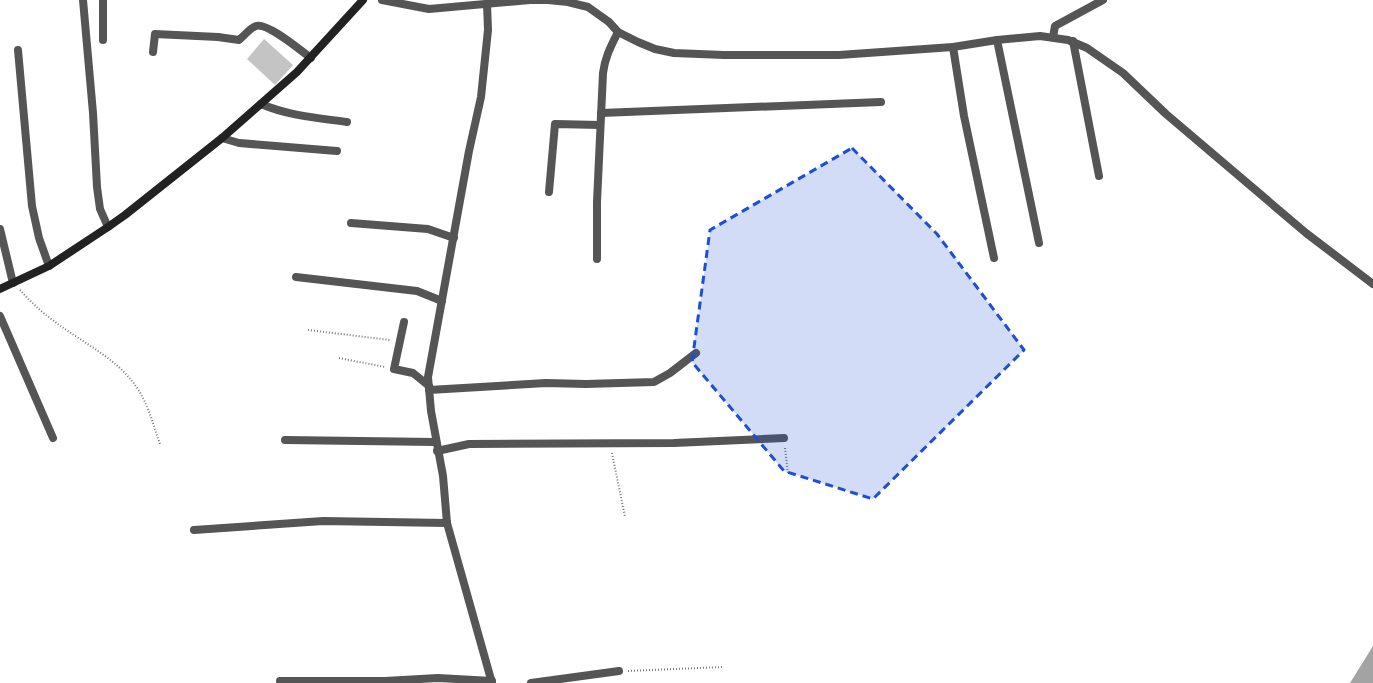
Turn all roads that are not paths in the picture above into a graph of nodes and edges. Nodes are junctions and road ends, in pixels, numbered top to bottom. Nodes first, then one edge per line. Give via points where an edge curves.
1 (83, 0) edge
2 (103, 0) edge
3 (363, 0) edge
4 (382, 0) edge
5 (1103, 0) edge
6 (487, 4) junction
7 (590, 4) edge
8 (618, 32) junction
9 (1053, 37) junction
10 (103, 40) dead end
11 (997, 40) junction
12 (1073, 41) junction
13 (953, 47) junction
14 (18, 50) dead end
15 (153, 52) dead end
16 (311, 58) junction
17 (881, 102) dead end
18 (261, 104) junction
19 (601, 113) junction
20 (347, 122) dead end
21 (600, 125) junction
22 (222, 138) junction
23 (337, 151) dead end
24 (1099, 176) dead end
25 (549, 192) dead end
26 (351, 224) dead end
27 (108, 227) junction
28 (0, 229) edge
29 (454, 238) junction
30 (1039, 243) dead end
31 (994, 258) dead end
32 (597, 259) dead end
33 (49, 266) junction
34 (296, 277) dead end
35 (13, 283) junction
36 (1373, 284) edge
37 (0, 289) edge
38 (442, 301) junction
39 (0, 316) edge
40 (404, 322) dead end
41 (696, 354) dead end
42 (429, 388) junction
43 (53, 438) dead end
44 (784, 438) road end
45 (285, 440) dead end
46 (435, 442) junction
47 (437, 451) junction
48 (447, 522) junction
49 (194, 530) dead end
50 (619, 671) road end
51 (280, 681) dead end
52 (492, 682) edge
53 (530, 683) edge

1 - 27 street via 97,187 100,209
2 - 10 street
3 - 16 main road
4 - 6 street via 429,9
5 - 9 street via 1055,26
6 - 7 street via 548,0
6 - 29 street via 488,30 484,74
7 - 8 street
8 - 13 street via 655,49 724,55 839,55
8 - 19 street via 604,62
9 - 11 street
9 - 12 street
11 - 13 street
11 - 30 street
12 - 24 street
12 - 36 street via 1088,48 1123,73 1166,114 1306,233
13 - 31 street via 964,116
14 - 33 street via 32,206
15 - 16 street via 155,34 239,40 255,26 259,26 270,29
16 - 18 main road
17 - 19 street
18 - 20 street via 274,110 301,116
18 - 22 main road
19 - 21 street
21 - 25 street via 555,124
21 - 32 street
22 - 23 street via 239,143
22 - 27 main road
26 - 29 street via 428,229
27 - 33 main road
28 - 35 street
29 - 38 street
33 - 35 main road
34 - 38 street via 417,291
35 - 37 main road
38 - 42 street
39 - 43 street
40 - 42 street via 394,369 413,373
41 - 42 street via 654,382
42 - 46 street
44 - 47 street via 674,443 470,444
45 - 46 street
46 - 47 street
47 - 48 street
48 - 49 street via 323,521
48 - 52 street
50 - 53 street
51 - 52 street via 385,682 438,678

